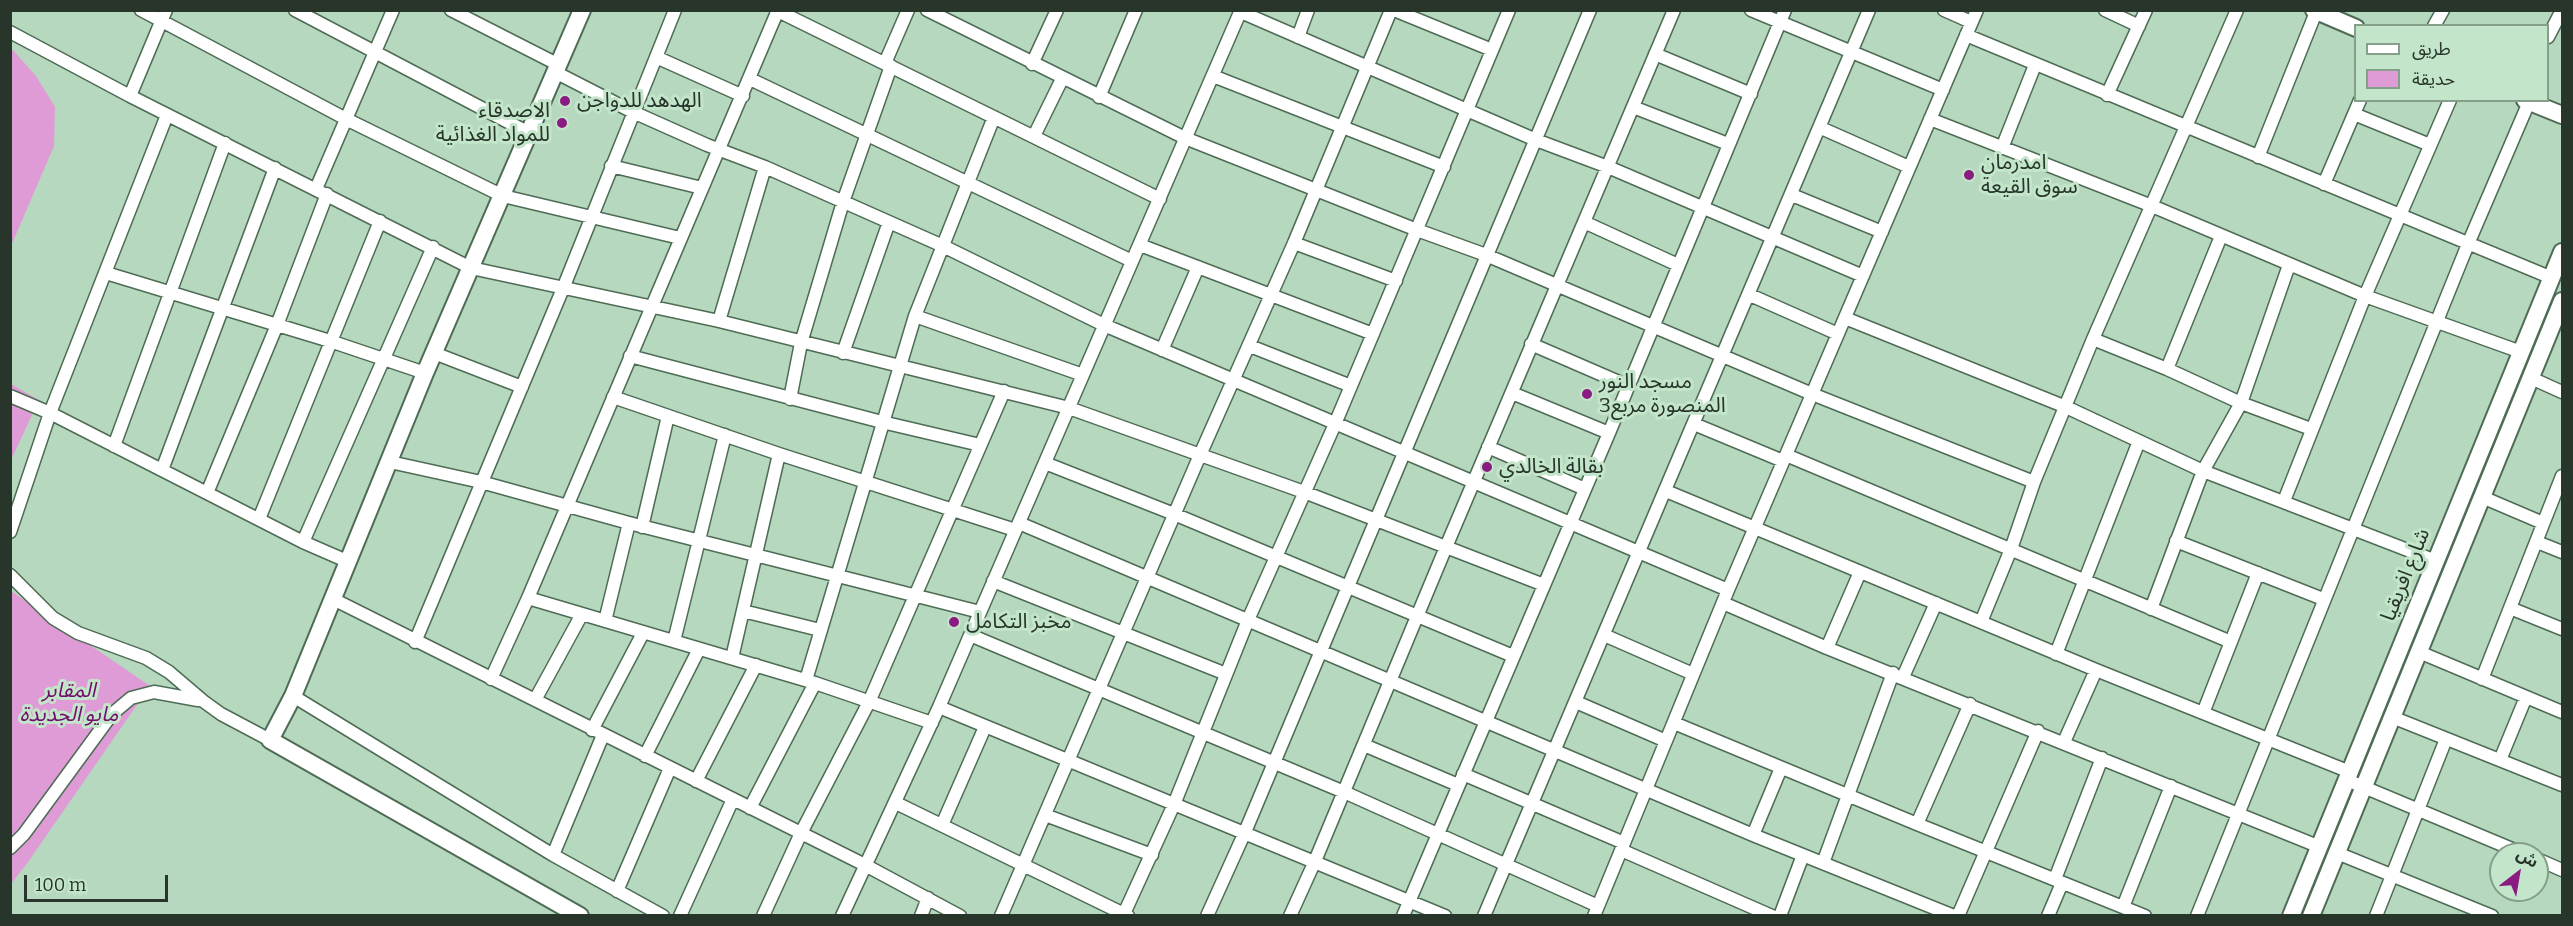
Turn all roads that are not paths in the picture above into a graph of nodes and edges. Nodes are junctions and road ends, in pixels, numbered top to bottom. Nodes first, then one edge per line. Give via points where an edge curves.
1 (141, 10) edge
2 (295, 10) edge
3 (393, 10) edge
4 (451, 10) edge
5 (582, 10) edge
6 (675, 10) edge
7 (908, 10) edge
8 (927, 10) edge
9 (1057, 10) edge
10 (1136, 10) edge
11 (1308, 10) edge
12 (1393, 10) edge
13 (1509, 10) edge
14 (1590, 10) edge
15 (1674, 10) edge
16 (1751, 10) edge
17 (1869, 10) edge
18 (1944, 10) edge
19 (1977, 10) edge
20 (2105, 10) edge
21 (2146, 10) edge
22 (2237, 10) edge
23 (2443, 10) edge
24 (2562, 10) edge
25 (777, 11) edge
26 (1241, 11) edge
27 (2315, 11) edge
28 (2338, 15) edge
29 (163, 16) edge
30 (1783, 16) edge
31 (1971, 22) junction
32 (2435, 24) edge
33 (2139, 26) junction
34 (2354, 27) edge
35 (10, 32) edge
36 (2549, 33) edge
37 (1966, 35) junction
38 (1298, 37) junction
39 (1492, 50) junction
40 (1853, 51) junction
41 (376, 54) junction
42 (1655, 54) junction
43 (656, 57) junction
44 (1032, 64) junction
45 (888, 65) junction
46 (2035, 65) junction
47 (1366, 67) junction
48 (557, 69) junction
49 (1213, 76) junction
50 (1062, 79) junction
51 (750, 80) junction
52 (1943, 90) junction
53 (1751, 94) junction
54 (2108, 95) junction
55 (130, 96) junction
56 (743, 96) junction
57 (1099, 97) junction
58 (2359, 102) edge
59 (2449, 102) edge
60 (2527, 102) edge
61 (2530, 102) edge
62 (1633, 106) junction
63 (1468, 110) junction
64 (633, 112) junction
65 (2354, 114) junction
66 (167, 115) junction
67 (2562, 115) edge
68 (994, 117) junction
69 (1930, 119) junction
70 (348, 120) junction
71 (2187, 126) junction
72 (1341, 128) junction
73 (1821, 128) junction
74 (529, 133) junction
75 (1034, 136) junction
76 (866, 137) junction
77 (1185, 138) junction
78 (1536, 141) junction
79 (225, 143) junction
80 (1728, 144) junction
81 (2430, 145) junction
82 (2002, 148) junction
83 (719, 150) junction
84 (2258, 157) junction
85 (612, 166) junction
86 (765, 167) junction
87 (1444, 167) junction
88 (1608, 167) junction
89 (1909, 167) junction
90 (274, 168) junction
91 (969, 183) junction
92 (2324, 184) junction
93 (702, 188) junction
94 (1316, 189) junction
95 (322, 192) junction
96 (1792, 195) junction
97 (502, 196) junction
98 (1160, 199) junction
99 (843, 202) junction
100 (2152, 206) junction
101 (1703, 207) junction
102 (591, 216) junction
103 (2399, 216) junction
104 (380, 221) junction
105 (889, 222) junction
106 (1584, 222) junction
107 (1417, 230) junction
108 (1882, 232) junction
109 (2221, 236) junction
110 (681, 238) junction
111 (1773, 239) junction
112 (1294, 243) junction
113 (1140, 244) junction
114 (2468, 244) junction
115 (943, 246) junction
116 (433, 247) junction
117 (2562, 252) edge
118 (1486, 255) junction
119 (1132, 261) junction
120 (1678, 265) junction
121 (2289, 265) junction
122 (1198, 267) junction
123 (471, 268) junction
124 (106, 273) junction
125 (1863, 276) junction
126 (2552, 278) junction
127 (1395, 281) junction
128 (564, 286) junction
129 (1558, 286) junction
130 (169, 292) junction
131 (1272, 295) junction
132 (1750, 295) junction
133 (2366, 296) junction
134 (2562, 306) edge
135 (223, 308) junction
136 (651, 308) junction
137 (915, 316) junction
138 (1845, 318) junction
139 (719, 321) junction
140 (2436, 322) junction
141 (277, 325) junction
142 (1104, 326) junction
143 (1652, 327) junction
144 (1373, 334) junction
145 (1838, 334) junction
146 (2093, 339) junction
147 (330, 341) junction
148 (801, 343) junction
149 (1531, 344) junction
150 (1250, 346) junction
151 (1162, 350) junction
152 (2521, 352) junction
153 (434, 353) junction
154 (843, 353) junction
155 (630, 356) junction
156 (1723, 357) junction
157 (385, 359) junction
158 (899, 366) junction
159 (2167, 369) junction
160 (425, 373) junction
161 (1083, 375) junction
162 (2531, 378) junction
163 (1234, 381) junction
164 (1351, 386) junction
165 (1628, 386) junction
166 (522, 387) junction
167 (1004, 391) junction
168 (2562, 392) edge
169 (1512, 393) junction
170 (1812, 394) junction
171 (10, 396) edge
172 (613, 397) junction
173 (790, 399) junction
174 (2241, 403) junction
175 (2066, 407) junction
176 (1069, 408) junction
177 (50, 413) junction
178 (668, 416) junction
179 (882, 422) junction
180 (1335, 424) junction
181 (1694, 424) junction
182 (2311, 429) junction
183 (1609, 433) junction
184 (725, 435) junction
185 (2139, 441) junction
186 (980, 445) junction
187 (114, 446) junction
188 (1488, 447) junction
189 (1405, 453) junction
190 (779, 454) junction
191 (1200, 455) junction
192 (1785, 458) junction
193 (390, 462) junction
194 (1045, 463) junction
195 (162, 470) junction
196 (2203, 471) junction
197 (2562, 476) edge
198 (481, 482) junction
199 (866, 482) junction
200 (2034, 482) junction
201 (1474, 483) junction
202 (1585, 489) junction
203 (1666, 491) junction
204 (1304, 492) junction
205 (207, 493) junction
206 (2482, 497) junction
207 (2284, 501) junction
208 (567, 504) junction
209 (951, 509) junction
210 (1174, 514) junction
211 (259, 519) junction
212 (1376, 520) junction
213 (629, 523) junction
214 (1570, 523) junction
215 (2543, 523) junction
216 (1017, 526) junction
217 (642, 527) junction
218 (1755, 528) junction
219 (2353, 529) junction
220 (10, 532) edge
221 (699, 541) junction
222 (2176, 541) junction
223 (303, 542) junction
224 (2537, 542) junction
225 (1446, 547) junction
226 (2011, 549) junction
227 (2562, 552) edge
228 (1639, 553) junction
229 (756, 554) junction
230 (1276, 557) junction
231 (2436, 561) junction
232 (349, 562) junction
233 (1860, 572) junction
234 (2258, 573) junction
235 (10, 575) edge
236 (837, 575) junction
237 (1147, 579) junction
238 (993, 581) junction
239 (2084, 581) junction
240 (1544, 585) junction
241 (1347, 587) junction
242 (1728, 590) junction
243 (914, 596) junction
244 (528, 598) junction
245 (333, 599) junction
246 (2323, 599) junction
247 (1724, 603) junction
248 (1935, 603) junction
249 (2151, 609) junction
250 (2510, 609) junction
251 (743, 611) junction
252 (980, 612) junction
253 (582, 614) junction
254 (1416, 617) junction
255 (1248, 620) junction
256 (605, 621) junction
257 (1981, 622) junction
258 (2562, 629) edge
259 (820, 630) junction
260 (643, 633) junction
261 (1124, 634) junction
262 (970, 635) junction
263 (1604, 635) junction
264 (674, 641) junction
265 (415, 642) junction
266 (2231, 642) junction
267 (1827, 648) junction
268 (699, 649) junction
269 (1319, 652) junction
270 (2419, 652) junction
271 (2056, 654) junction
272 (1513, 656) junction
273 (732, 658) junction
274 (756, 665) junction
275 (2096, 670) junction
276 (1226, 674) junction
277 (1693, 674) junction
278 (1898, 675) junction
279 (2482, 679) junction
280 (491, 680) junction
281 (810, 682) junction
282 (1389, 682) junction
283 (1100, 690) junction
284 (294, 696) junction
285 (2526, 697) junction
286 (535, 700) junction
287 (203, 701) junction
288 (869, 702) junction
289 (1576, 702) junction
290 (1970, 704) junction
291 (939, 707) junction
292 (2562, 712) edge
293 (2203, 713) junction
294 (2392, 717) junction
295 (1485, 721) junction
296 (932, 723) junction
297 (1674, 723) junction
298 (985, 727) junction
299 (598, 732) junction
300 (2038, 732) junction
301 (1203, 734) junction
302 (2267, 738) junction
303 (2446, 739) junction
304 (270, 740) junction
305 (1666, 741) junction
306 (2064, 742) junction
307 (1364, 745) junction
308 (1556, 750) junction
309 (645, 756) junction
310 (2102, 758) junction
311 (2500, 760) junction
312 (1070, 761) junction
313 (1273, 763) junction
314 (670, 768) junction
315 (1781, 768) junction
316 (2348, 776) junction
317 (1460, 779) junction
318 (696, 781) junction
319 (2562, 785) edge
320 (2171, 786) junction
321 (2363, 787) junction
322 (1646, 790) junction
323 (1344, 792) junction
324 (1850, 796) junction
325 (733, 799) junction
326 (1175, 802) junction
327 (896, 803) junction
328 (1531, 806) junction
329 (750, 808) junction
330 (2417, 811) junction
331 (2238, 813) junction
332 (1045, 815) junction
333 (1917, 824) junction
334 (942, 825) junction
335 (1245, 832) junction
336 (801, 833) junction
337 (1437, 833) junction
338 (1753, 835) junction
339 (2494, 842) edge
340 (1622, 847) junction
341 (2320, 847) junction
342 (10, 848) edge
343 (1985, 851) junction
344 (2337, 852) junction
345 (553, 855) junction
346 (1152, 855) junction
347 (1803, 855) junction
348 (1315, 861) junction
349 (1823, 863) junction
350 (865, 865) junction
351 (1024, 866) junction
352 (1506, 866) junction
353 (2392, 874) junction
354 (2058, 881) junction
355 (617, 891) junction
356 (928, 898) junction
357 (1409, 901) junction
358 (2123, 907) junction
359 (1596, 911) edge
360 (580, 915) edge
361 (663, 915) edge
362 (680, 915) edge
363 (763, 915) edge
364 (842, 915) edge
365 (921, 915) edge
366 (960, 915) edge
367 (1002, 915) edge
368 (1125, 915) edge
369 (1207, 915) edge
370 (1290, 915) edge
371 (1403, 915) edge
372 (1445, 915) edge
373 (1484, 915) edge
374 (1772, 915) edge
375 (1780, 915) edge
376 (1956, 915) edge
377 (2048, 915) edge
378 (2145, 915) edge
379 (2197, 915) edge
380 (2291, 915) edge
381 (2311, 915) edge
382 (2376, 915) edge
383 (2492, 915) edge

1 - 29 street
2 - 41 street
3 - 41 street
4 - 48 street
5 - 48 street
6 - 43 street
7 - 45 street
8 - 44 street
9 - 44 street
10 - 57 street
11 - 38 street
12 - 39 street
12 - 47 street
13 - 39 street
14 - 78 street
15 - 42 street
16 - 30 street
17 - 40 street
18 - 31 street
19 - 31 street
20 - 33 street
21 - 33 street
22 - 71 street
23 - 32 street
24 - 36 street
25 - 45 street
25 - 51 street
26 - 38 street
26 - 49 street
27 - 28 street
27 - 84 street
28 - 34 street
29 - 55 street
29 - 70 street
30 - 40 street
30 - 53 street
31 - 37 street
33 - 54 street
35 - 55 street
37 - 46 street
37 - 52 street
38 - 47 street
39 - 63 street
40 - 52 street
40 - 73 street
41 - 70 street
41 - 74 street
42 - 53 street
42 - 62 street
43 - 56 street
43 - 64 street
44 - 50 street
45 - 68 street
45 - 76 street
46 - 54 street
46 - 82 street
47 - 63 street
47 - 72 street
48 - 64 street
48 - 74 street
49 - 72 street
49 - 77 street
50 - 57 street
50 - 75 street
51 - 56 street
51 - 76 street
52 - 69 street
53 - 80 street
54 - 71 street
55 - 66 street
56 - 83 street
57 - 77 street
58 - 65 street
59 - 81 street
60 - 114 street
61 - 67 street
62 - 80 street
62 - 88 street
63 - 78 street
63 - 87 street
64 - 83 street
64 - 85 street
65 - 81 street
65 - 92 street
66 - 79 street
66 - 124 street
68 - 75 street
68 - 91 street
69 - 82 street
69 - 89 street
70 - 95 street
70 - 97 street
71 - 84 street
71 - 100 street
72 - 87 street
72 - 94 street
73 - 89 street
73 - 96 street
74 - 97 street
75 - 98 street
76 - 91 street
76 - 99 street
77 - 94 street
77 - 98 street
78 - 88 street
78 - 118 street
79 - 90 street
79 - 130 street
80 - 101 street
81 - 103 street
82 - 100 street
83 - 86 street
83 - 93 street
84 - 92 street
85 - 93 street
85 - 102 street
86 - 99 street
86 - 139 street
87 - 107 street
88 - 101 street
88 - 106 street
89 - 108 street
90 - 95 street
90 - 135 street
91 - 115 street
91 - 119 street
92 - 103 street
93 - 110 street
94 - 107 street
94 - 112 street
95 - 104 street
95 - 141 street
96 - 108 street
96 - 111 street
97 - 102 street
97 - 123 street
98 - 113 street
99 - 105 street
99 - 148 street
100 - 109 street
100 - 146 street
101 - 111 street
101 - 120 street
102 - 110 street
102 - 128 street
103 - 114 street
103 - 133 street
104 - 116 street
104 - 147 street
105 - 115 street
105 - 154 street
106 - 120 street
106 - 129 street
107 - 118 street
107 - 127 street
108 - 125 street
109 - 121 street
109 - 159 street
110 - 136 street
111 - 125 street
111 - 132 street
112 - 127 street
112 - 131 street
113 - 119 street
113 - 122 street
114 - 126 street
114 - 140 street
115 - 137 street
115 - 142 street
116 - 123 street
116 - 157 street
117 - 126 street, شارع افريقيا
118 - 129 street
118 - 189 street
119 - 142 street
120 - 143 street
121 - 133 street
121 - 174 street
122 - 131 street
122 - 151 street
123 - 128 street
123 - 153 street
124 - 130 street
124 - 177 street
125 - 138 street
126 - 152 street, شارع افريقيا
127 - 144 street
128 - 136 street
128 - 166 street
129 - 143 street
129 - 149 street
130 - 135 street
130 - 187 street
131 - 144 street
131 - 150 street
132 - 145 street
132 - 156 street
133 - 140 street
133 - 182 street
134 - 162 street, شارع افريقيا
135 - 141 street
135 - 195 street
136 - 139 street
136 - 155 street
137 - 158 street
137 - 161 street
138 - 145 street
138 - 175 street
139 - 148 street
140 - 152 street
140 - 219 street
141 - 147 street
141 - 205 street
142 - 151 street
142 - 161 street
143 - 156 street
143 - 165 street
144 - 164 street
145 - 170 street
146 - 159 street
146 - 175 street
147 - 157 street
147 - 211 street
148 - 154 street
148 - 173 street
149 - 165 street
149 - 169 street
150 - 163 street
150 - 164 street
151 - 163 street
152 - 231 street, شارع افريقيا
153 - 160 street
153 - 166 street
154 - 158 street
155 - 172 street
155 - 173 street
156 - 170 street
156 - 181 street
157 - 160 street
157 - 223 street
158 - 167 street
158 - 179 street
159 - 174 street
160 - 193 street
161 - 176 street
162 - 168 street
162 - 206 street, شارع افريقيا
163 - 180 street
163 - 191 street
164 - 180 street
165 - 183 street
166 - 198 street
167 - 176 street
167 - 186 street
169 - 183 street
169 - 188 street
170 - 192 street
170 - 200 street
171 - 177 street
172 - 178 street
172 - 208 street
173 - 179 street
174 - 182 street
174 - 196 street
175 - 185 street
175 - 200 street
176 - 191 street
176 - 194 street
177 - 187 street
177 - 220 street
178 - 184 street
178 - 217 street
179 - 186 street
179 - 199 street
180 - 189 street
180 - 204 street
181 - 192 street
181 - 203 street
182 - 207 street
183 - 202 street
184 - 190 street
184 - 221 street
185 - 196 street
185 - 239 street
186 - 209 street
187 - 195 street
188 - 201 street
188 - 202 street
189 - 201 street
189 - 212 street
190 - 199 street
190 - 229 street
191 - 204 street
191 - 210 street
192 - 218 street
192 - 226 street
193 - 198 street
193 - 232 street
194 - 210 street
194 - 216 street
195 - 205 street
196 - 207 street
196 - 222 street
197 - 215 street
198 - 208 street
198 - 265 street
199 - 209 street
199 - 236 street
200 - 226 street
201 - 214 street
201 - 225 street
202 - 214 street
203 - 218 street
203 - 228 street
204 - 212 street
204 - 230 street
205 - 211 street
206 - 215 street
206 - 270 street, شارع افريقيا
207 - 219 street
208 - 213 street
208 - 244 street
209 - 216 street
209 - 243 street
210 - 230 street
210 - 237 street
211 - 223 street
212 - 225 street
212 - 241 street
213 - 217 street
213 - 256 street
214 - 228 street
214 - 240 street
215 - 224 street
216 - 237 street
216 - 238 street
217 - 221 street
218 - 233 street
218 - 242 street
219 - 231 street
219 - 246 street
221 - 229 street
221 - 264 street
222 - 234 street
222 - 249 street
223 - 232 street
224 - 227 street
224 - 250 street
225 - 240 street
225 - 254 street
226 - 239 street
226 - 257 street
228 - 242 street
228 - 263 street
229 - 236 street
229 - 251 street
230 - 241 street
230 - 255 street
231 - 316 street, شارع افريقيا
232 - 245 street
233 - 248 street
233 - 267 street
234 - 246 street
234 - 266 street
235 - 287 street via 53,618 78,633 146,658
236 - 243 street
236 - 259 street
237 - 255 street
237 - 261 street
238 - 252 street
238 - 261 street
239 - 249 street
239 - 271 street
240 - 272 street
241 - 254 street
241 - 269 street
242 - 247 street
243 - 252 street
243 - 288 street
244 - 253 street
244 - 280 street
245 - 265 street
245 - 284 street
246 - 302 street
247 - 267 street
247 - 277 street
248 - 257 street
248 - 278 street
249 - 266 street
250 - 258 street
250 - 279 street
251 - 259 street
251 - 273 street
252 - 262 street
253 - 256 street
253 - 286 street
254 - 272 street
254 - 282 street
255 - 269 street
255 - 276 street
256 - 260 street
257 - 271 street
259 - 281 street
260 - 264 street
260 - 299 street
261 - 276 street
261 - 283 street
262 - 283 street
262 - 291 street
263 - 277 street
263 - 289 street
264 - 268 street
265 - 280 street
266 - 293 street
267 - 278 street
268 - 273 street
268 - 309 street
269 - 282 street
269 - 313 street
270 - 279 street
270 - 294 street, شارع افريقيا
271 - 275 street
272 - 295 street
273 - 274 street
274 - 281 street
274 - 318 street
275 - 293 street
275 - 306 street
276 - 301 street
277 - 297 street
278 - 290 street
278 - 324 street
279 - 285 street
280 - 286 street
281 - 288 street
281 - 329 street
282 - 295 street
282 - 307 street
283 - 301 street
283 - 312 street
284 - 304 street
284 - 345 street
285 - 292 street
285 - 311 street
286 - 299 street
287 - 304 street
287 - 342 street via 154,692 131,698 111,714
288 - 296 street
288 - 336 street
289 - 305 street
289 - 308 street
290 - 300 street
290 - 333 street
291 - 296 street
291 - 298 street
293 - 302 street
294 - 303 street
294 - 321 street, شارع افريقيا
295 - 308 street
295 - 317 street
296 - 327 street
297 - 305 street
297 - 315 street
298 - 312 street
298 - 334 street
299 - 309 street
299 - 345 street
300 - 306 street
300 - 343 street
301 - 313 street
301 - 326 street
302 - 316 street
302 - 331 street
303 - 311 street
303 - 330 street
304 - 360 street
305 - 322 street
306 - 310 street
307 - 317 street
307 - 323 street
308 - 322 street
308 - 328 street
309 - 314 street
310 - 320 street
310 - 354 street
311 - 319 street
312 - 326 street
312 - 332 street
313 - 323 street
313 - 335 street
314 - 318 street
314 - 355 street
315 - 324 street
315 - 338 street
316 - 321 street
316 - 341 street, شارع افريقيا
317 - 328 street
317 - 337 street
318 - 325 street
320 - 331 street
320 - 358 street
321 - 330 street
321 - 344 street, شارع افريقيا
322 - 338 street
322 - 340 street
323 - 337 street
323 - 348 street
324 - 333 street
324 - 349 street
325 - 329 street
325 - 362 street
326 - 335 street
326 - 346 street
327 - 334 street
327 - 350 street
328 - 340 street
328 - 352 street
329 - 336 street
330 - 339 street
330 - 353 street
331 - 341 street
331 - 379 street
332 - 346 street
332 - 351 street
333 - 343 street
334 - 351 street
335 - 348 street
335 - 369 street
336 - 350 street
336 - 363 street
337 - 352 street
337 - 357 street
338 - 347 street
340 - 359 street
340 - 374 street
341 - 380 street, شارع افريقيا
343 - 354 street
343 - 376 street
344 - 353 street
344 - 381 street, شارع افريقيا
345 - 355 street
346 - 368 street
347 - 349 street
347 - 375 street
348 - 357 street
348 - 370 street
349 - 376 street
350 - 356 street
350 - 364 street
351 - 367 street
351 - 368 street
352 - 359 street
352 - 373 street
353 - 382 street
353 - 383 street
354 - 358 street
354 - 377 street
355 - 361 street
356 - 365 street
356 - 366 street
357 - 371 street
357 - 372 street
358 - 378 street

